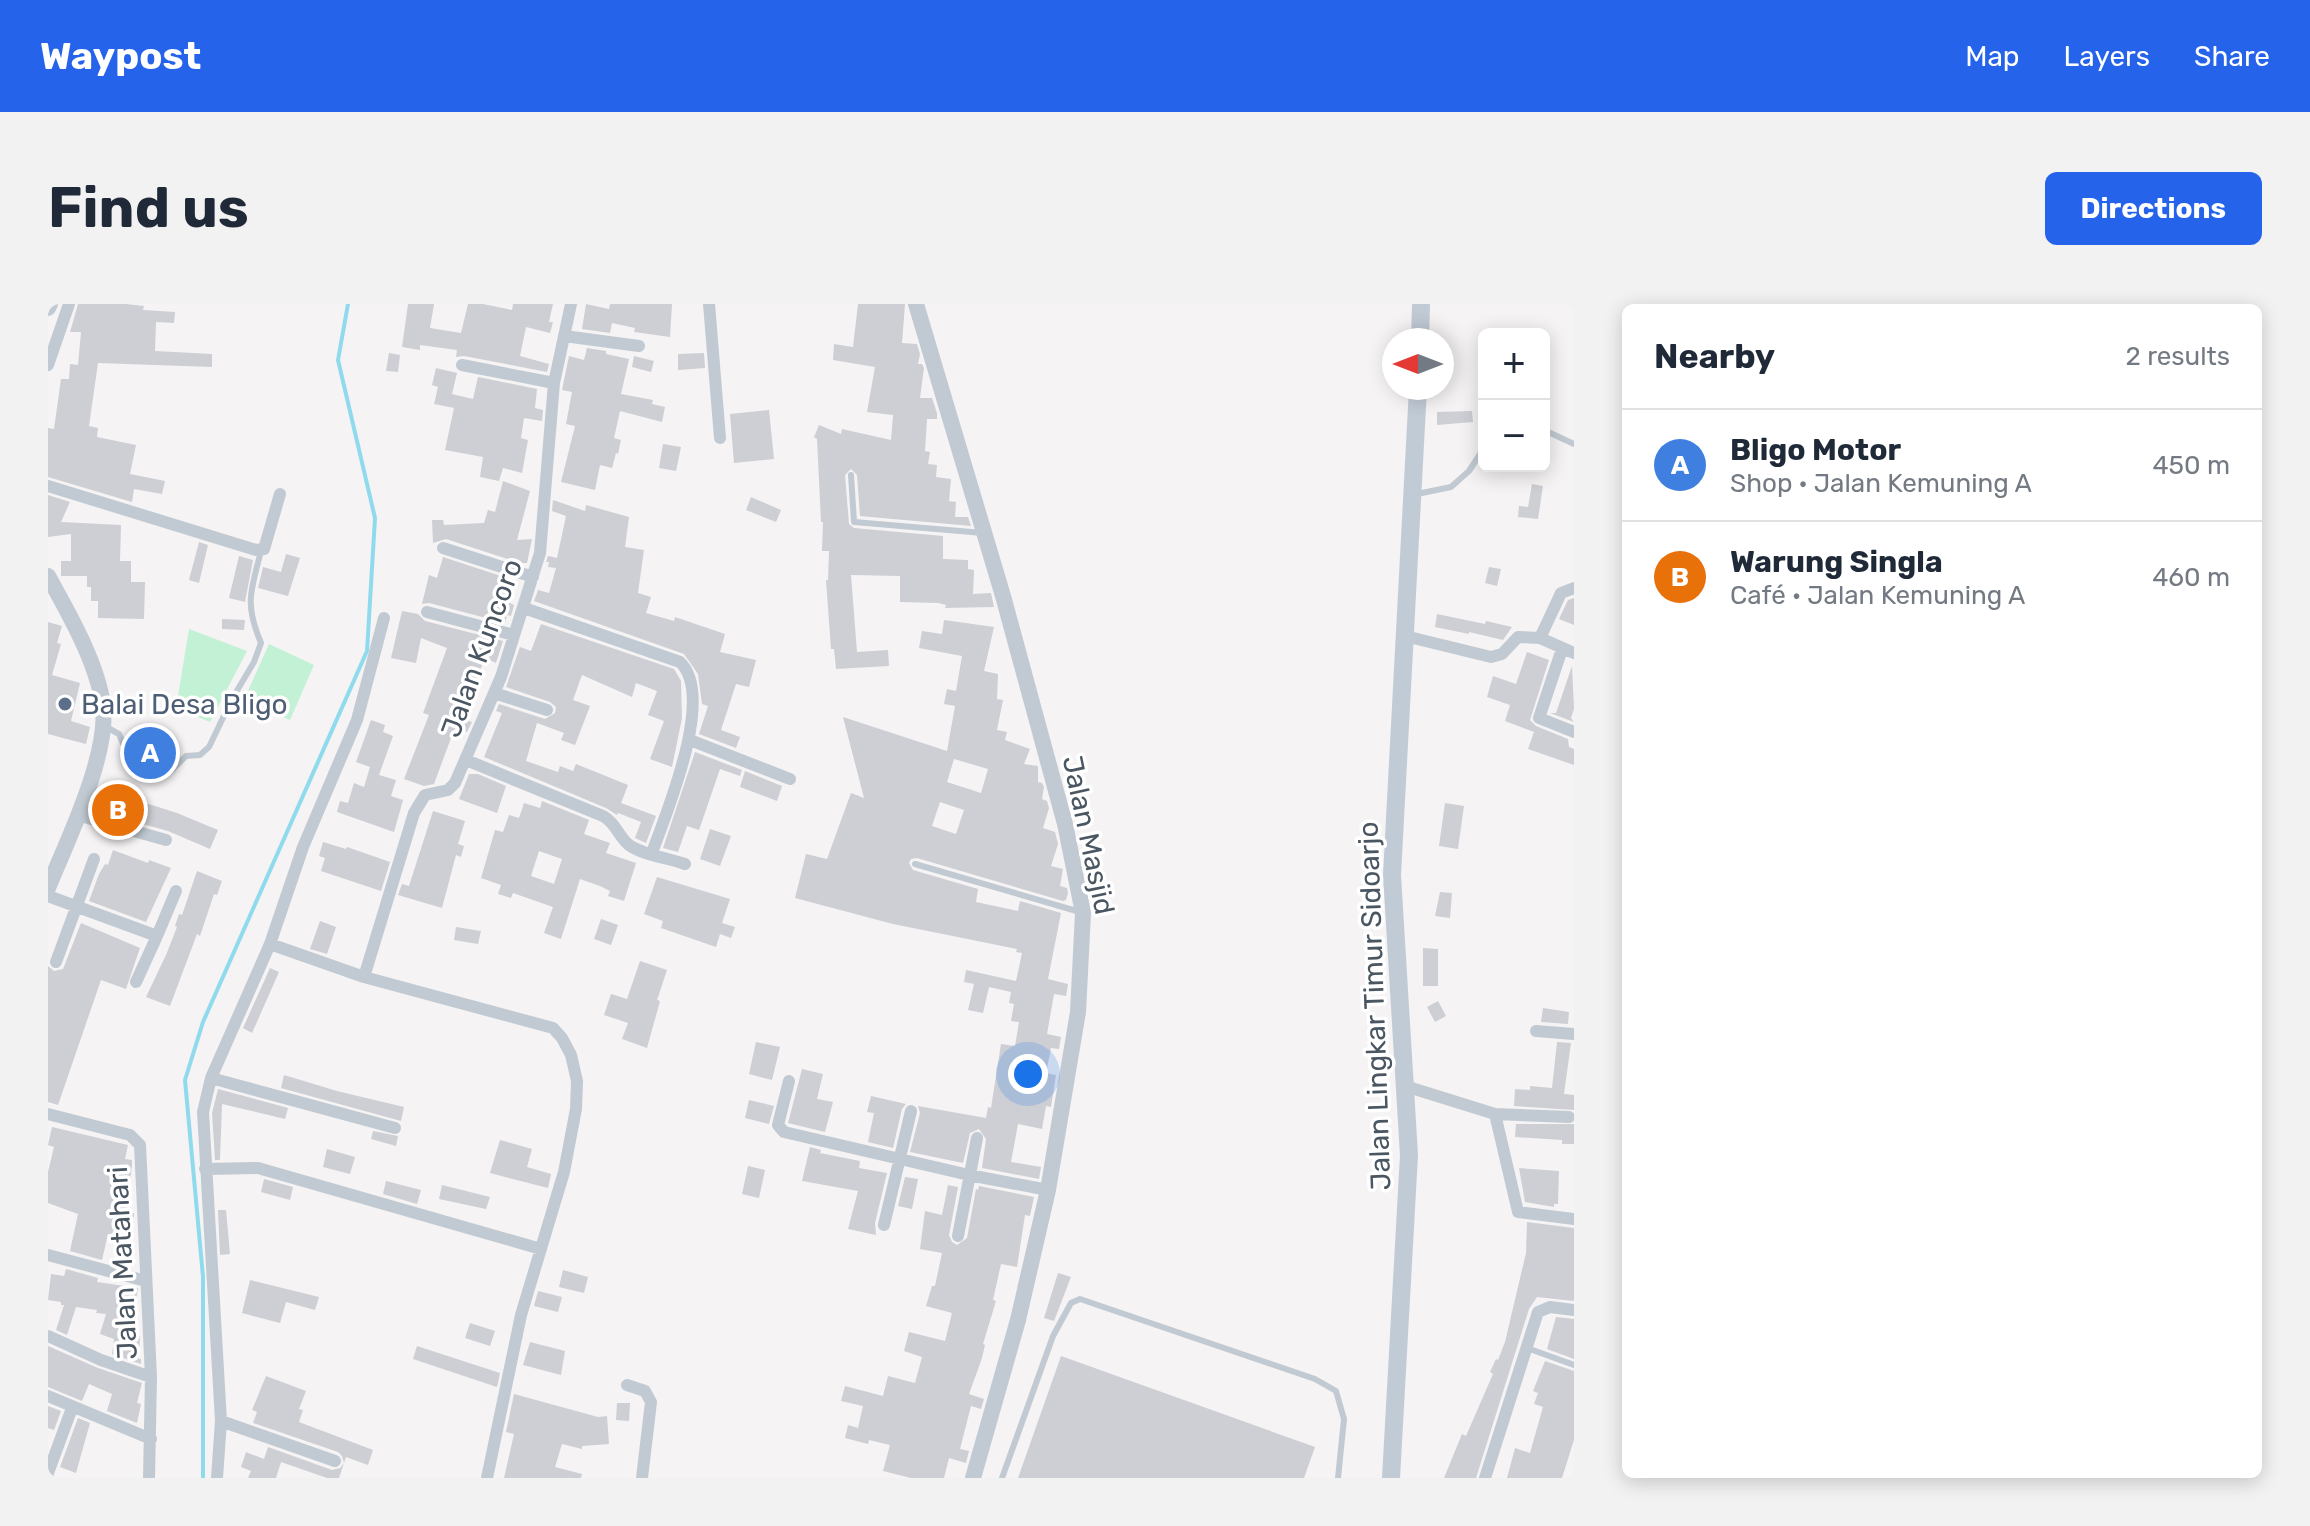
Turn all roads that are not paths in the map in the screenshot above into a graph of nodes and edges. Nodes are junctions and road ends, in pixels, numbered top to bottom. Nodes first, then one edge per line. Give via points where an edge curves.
1 (69, 304) edge
2 (571, 304) edge
3 (709, 304) edge
4 (916, 304) edge
5 (1421, 304) edge
6 (55, 326) edge
7 (1420, 328) edge
8 (564, 336) junction
9 (51, 346) edge
10 (639, 346) dead end
11 (48, 365) edge
12 (462, 365) dead end
13 (554, 383) junction
14 (1417, 400) edge
15 (1550, 433) edge
16 (720, 438) dead end
17 (1574, 444) edge
18 (1478, 457) edge
19 (851, 475) dead end
20 (48, 486) edge
21 (280, 494) dead end
22 (1413, 495) junction
23 (984, 533) junction
24 (443, 548) dead end
25 (261, 549) junction
26 (48, 576) edge
27 (533, 577) junction
28 (1574, 588) edge
29 (524, 608) junction
30 (427, 612) dead end
31 (384, 618) dead end
32 (514, 635) junction
33 (1405, 636) junction
34 (1540, 638) junction
35 (1568, 651) edge
36 (494, 693) junction
37 (547, 710) dead end
38 (112, 730) junction
39 (1574, 732) edge
40 (690, 740) junction
41 (466, 760) junction
42 (790, 779) dead end
43 (85, 818) junction
44 (166, 840) dead end
45 (652, 853) junction
46 (94, 859) dead end
47 (685, 864) dead end
48 (915, 864) dead end
49 (176, 891) dead end
50 (52, 896) edge
51 (75, 907) junction
52 (1083, 913) junction
53 (157, 936) junction
54 (270, 944) junction
55 (56, 962) dead end
56 (364, 977) junction
57 (136, 982) dead end
58 (1536, 1031) dead end
59 (1574, 1034) edge
60 (211, 1078) junction
61 (789, 1081) dead end
62 (1405, 1086) junction
63 (911, 1111) dead end
64 (1495, 1114) junction
65 (48, 1115) edge
66 (1569, 1117) dead end
67 (395, 1128) dead end
68 (977, 1138) dead end
69 (900, 1159) junction
70 (205, 1169) junction
71 (969, 1175) junction
72 (1048, 1190) junction
73 (1574, 1219) edge
74 (884, 1225) dead end
75 (958, 1236) dead end
76 (541, 1249) junction
77 (48, 1255) edge
78 (146, 1281) junction
79 (1574, 1310) edge
80 (48, 1336) edge
81 (1527, 1348) junction
82 (1574, 1365) edge
83 (151, 1377) junction
84 (627, 1385) dead end
85 (48, 1396) edge
86 (72, 1408) junction
87 (221, 1421) junction
88 (151, 1439) junction
89 (335, 1461) dead end
90 (50, 1476) edge
91 (149, 1478) edge
92 (217, 1478) edge
93 (487, 1478) edge
94 (642, 1478) edge
95 (973, 1478) edge
96 (1002, 1478) edge
97 (1338, 1478) edge
98 (1391, 1478) edge
99 (1485, 1478) edge

1 - 6 street
2 - 8 street, Jalan Kuncoro
3 - 16 street
4 - 23 street, Jalan Masjid
5 - 7 main road
6 - 9 street
8 - 10 street
8 - 13 street, Jalan Kuncoro
9 - 11 street
12 - 13 street
13 - 27 street, Jalan Kuncoro via 542,542
14 - 22 main road, Jalan Lingkar Timur Sidoarjo
15 - 17 lane
18 - 22 lane via 1451,487
19 - 23 lane via 854,522
20 - 25 street
21 - 25 street
22 - 33 main road, Jalan Lingkar Timur Sidoarjo
23 - 52 street, Jalan Masjid via 1065,824
24 - 27 street
25 - 38 lane via 249,600 261,643 209,747 200,755 186,756 170,772 128,755
26 - 38 street via 76,626
27 - 29 street, Jalan Kuncoro
28 - 34 street via 1561,593
29 - 32 street, Jalan Kuncoro
29 - 40 street via 680,662 692,685
30 - 32 street
31 - 54 street via 357,720 303,847
32 - 36 street, Jalan Kuncoro
33 - 34 street via 1491,657 1502,654 1518,637
33 - 62 main road, Jalan Lingkar Timur Sidoarjo via 1392,875
34 - 35 street
35 - 39 street via 1539,718
36 - 37 street
36 - 41 street, Jalan Kuncoro
38 - 43 street via 98,755
40 - 42 street
40 - 45 street
41 - 45 street via 603,816 627,843
41 - 56 street, Jalan Kuncoro via 455,783 425,795 414,813
43 - 44 street
43 - 50 street
45 - 47 street
46 - 51 street
48 - 52 lane
49 - 53 street
50 - 51 street
51 - 53 street
51 - 55 street
52 - 72 street, Jalan Masjid via 1078,1012
53 - 57 street
54 - 56 street
54 - 60 street
56 - 76 street via 553,1028 562,1038 577,1081 576,1109
58 - 59 street
60 - 67 street
60 - 70 street via 203,1112
61 - 69 street via 778,1125 784,1132
62 - 64 street
62 - 98 main road, Jalan Lingkar Timur Sidoarjo via 1409,1155
63 - 69 street
64 - 66 street
64 - 73 street via 1518,1212
65 - 78 street, Jalan Matahari via 130,1135 140,1145
68 - 71 street
69 - 71 street
69 - 74 street
70 - 76 street via 258,1168
70 - 87 street
71 - 72 street
71 - 75 street
72 - 95 street, Jalan Masjid
76 - 93 street via 521,1315
77 - 78 street
78 - 83 street, Jalan Matahari
79 - 81 street via 1550,1307 1538,1312
80 - 83 street
81 - 82 lane
81 - 99 street
83 - 88 street, Jalan Matahari
84 - 94 street via 645,1391 651,1402
85 - 86 street
86 - 88 street
86 - 90 street
87 - 89 street
87 - 92 street
88 - 91 street, Jalan Matahari
96 - 97 lane via 1053,1336 1071,1303 1080,1299 1315,1379 1336,1391 1344,1419

